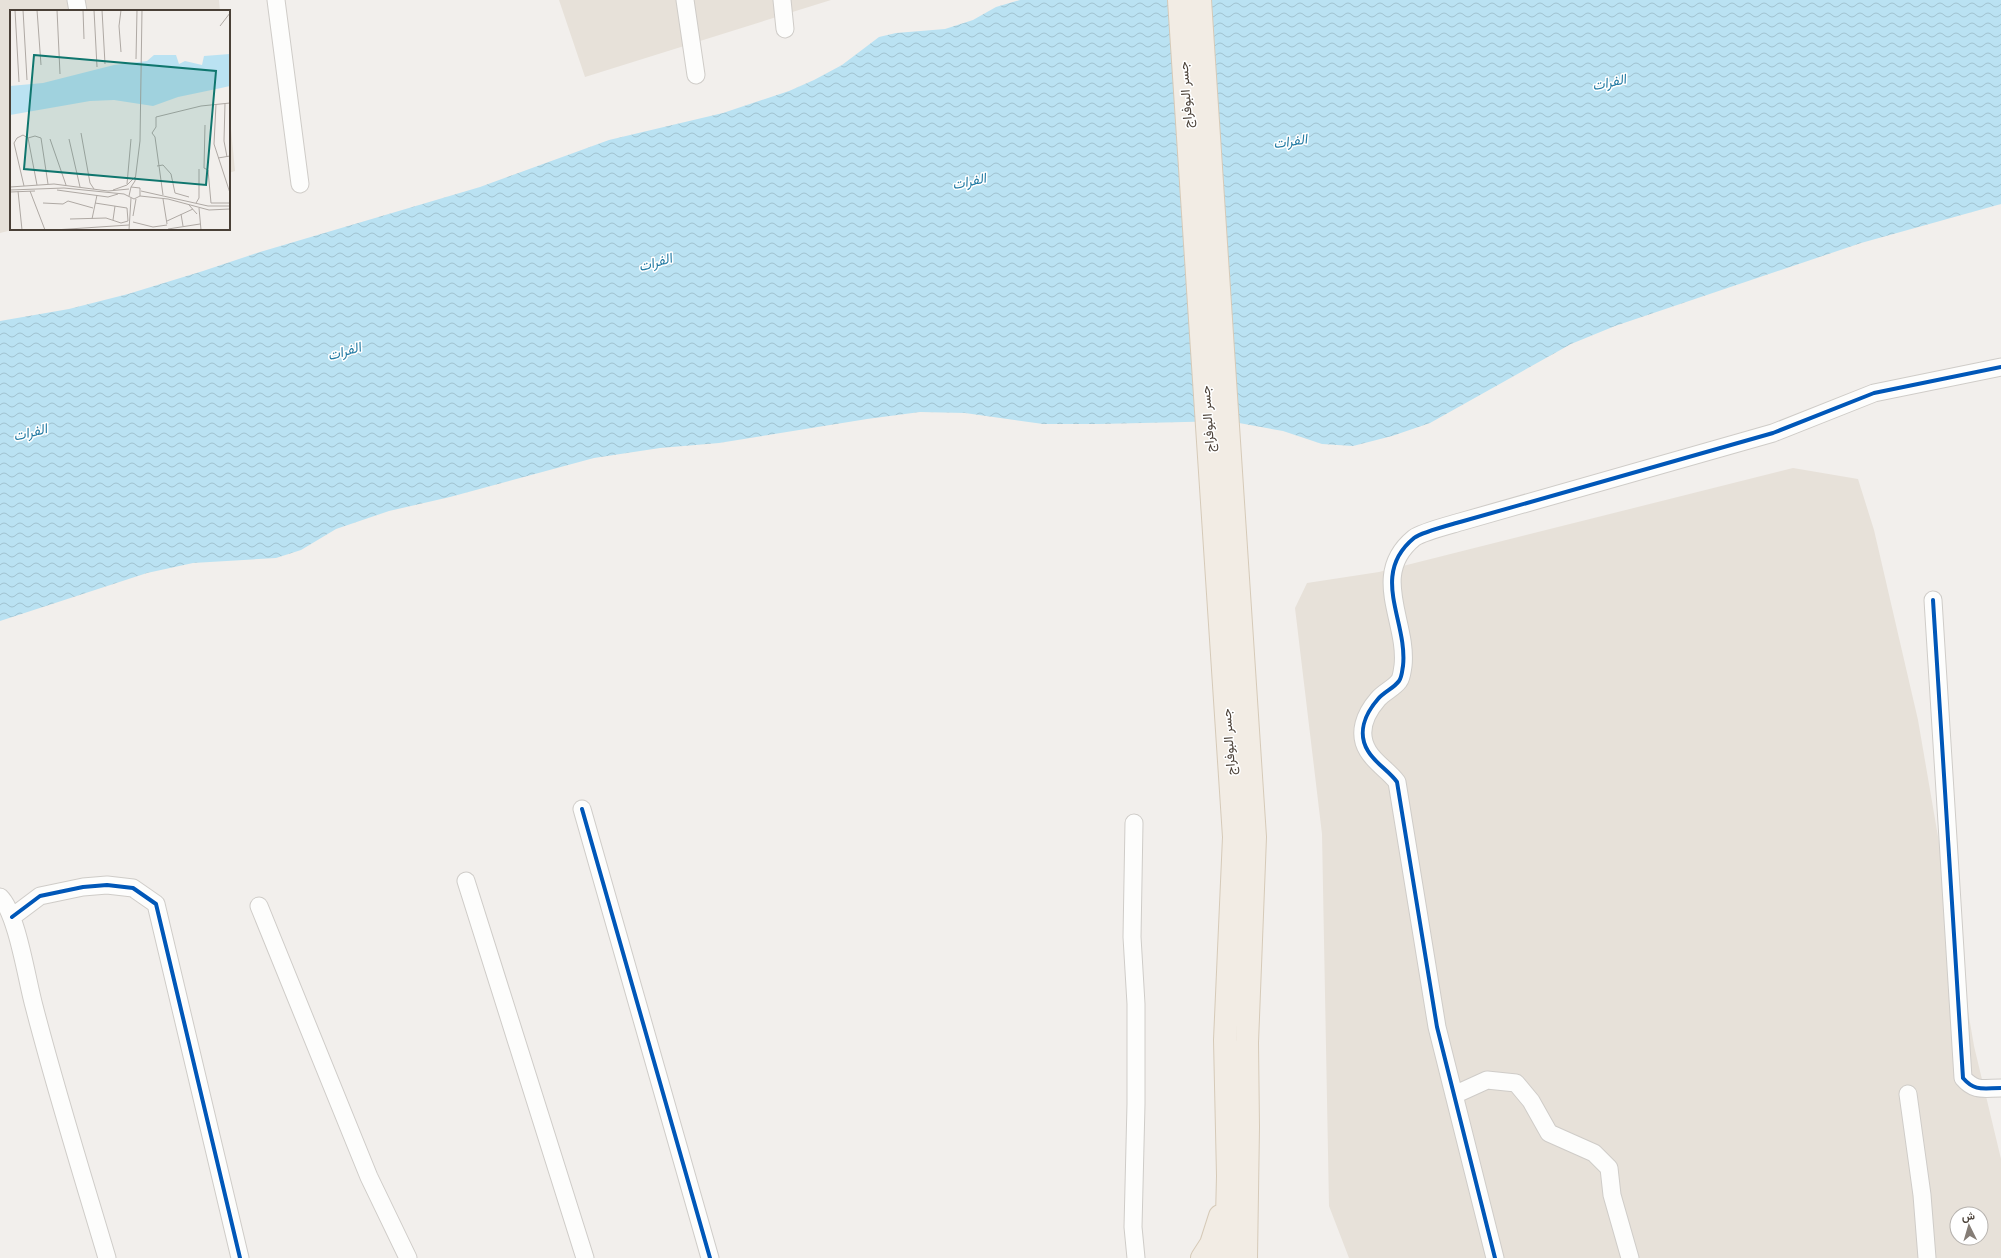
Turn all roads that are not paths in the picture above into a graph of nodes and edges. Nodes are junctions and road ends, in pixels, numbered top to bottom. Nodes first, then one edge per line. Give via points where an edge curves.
1 (76, 0) edge
2 (276, 0) edge
3 (685, 0) edge
4 (782, 0) edge
5 (1179, 0) edge
6 (1200, 0) edge
7 (78, 10) edge
8 (785, 29) dead end
9 (696, 75) dead end
10 (300, 184) dead end
11 (2001, 367) edge
12 (1933, 600) dead end
13 (582, 809) dead end
14 (1134, 823) dead end
15 (1245, 837) junction
16 (466, 881) dead end
17 (0, 897) edge
18 (259, 906) dead end
19 (12, 917) junction
20 (2001, 1088) edge
21 (1908, 1094) dead end
22 (1454, 1095) junction
23 (1228, 1194) junction
24 (107, 1258) edge
25 (240, 1258) edge
26 (408, 1258) edge
27 (584, 1258) edge
28 (710, 1258) edge
29 (1136, 1258) edge
30 (1202, 1258) edge
31 (1226, 1258) edge
32 (1246, 1258) edge
33 (1495, 1258) edge
34 (1630, 1258) edge
35 (1927, 1258) edge

1 - 7 street
2 - 10 street
3 - 9 street
4 - 8 street
5 - 15 main road, جسر البوفراج
6 - 15 main road, جسر البوفراج
11 - 22 street via 1874,393 1773,434 1460,522 1415,537 1396,559 1391,580 1404,659 1402,674 1399,682 1378,699 1364,720 1362,739 1368,752 1397,782 1437,1027
12 - 20 street via 1963,1078 1976,1089
13 - 28 street
14 - 29 street via 1132,937 1136,1050 1133,1227
15 - 23 main road via 1225,1040
15 - 32 main road via 1248,1126
16 - 27 street
17 - 19 street via 6,902
18 - 26 street via 369,1177
19 - 24 street via 34,1007
19 - 25 street via 40,896 83,887 107,885 133,888 156,904
21 - 35 street via 1922,1195
22 - 33 street
22 - 34 street via 1487,1080 1516,1083 1531,1101 1549,1133 1594,1153 1609,1168 1612,1195
23 - 30 main road via 1211,1244
23 - 31 main road

